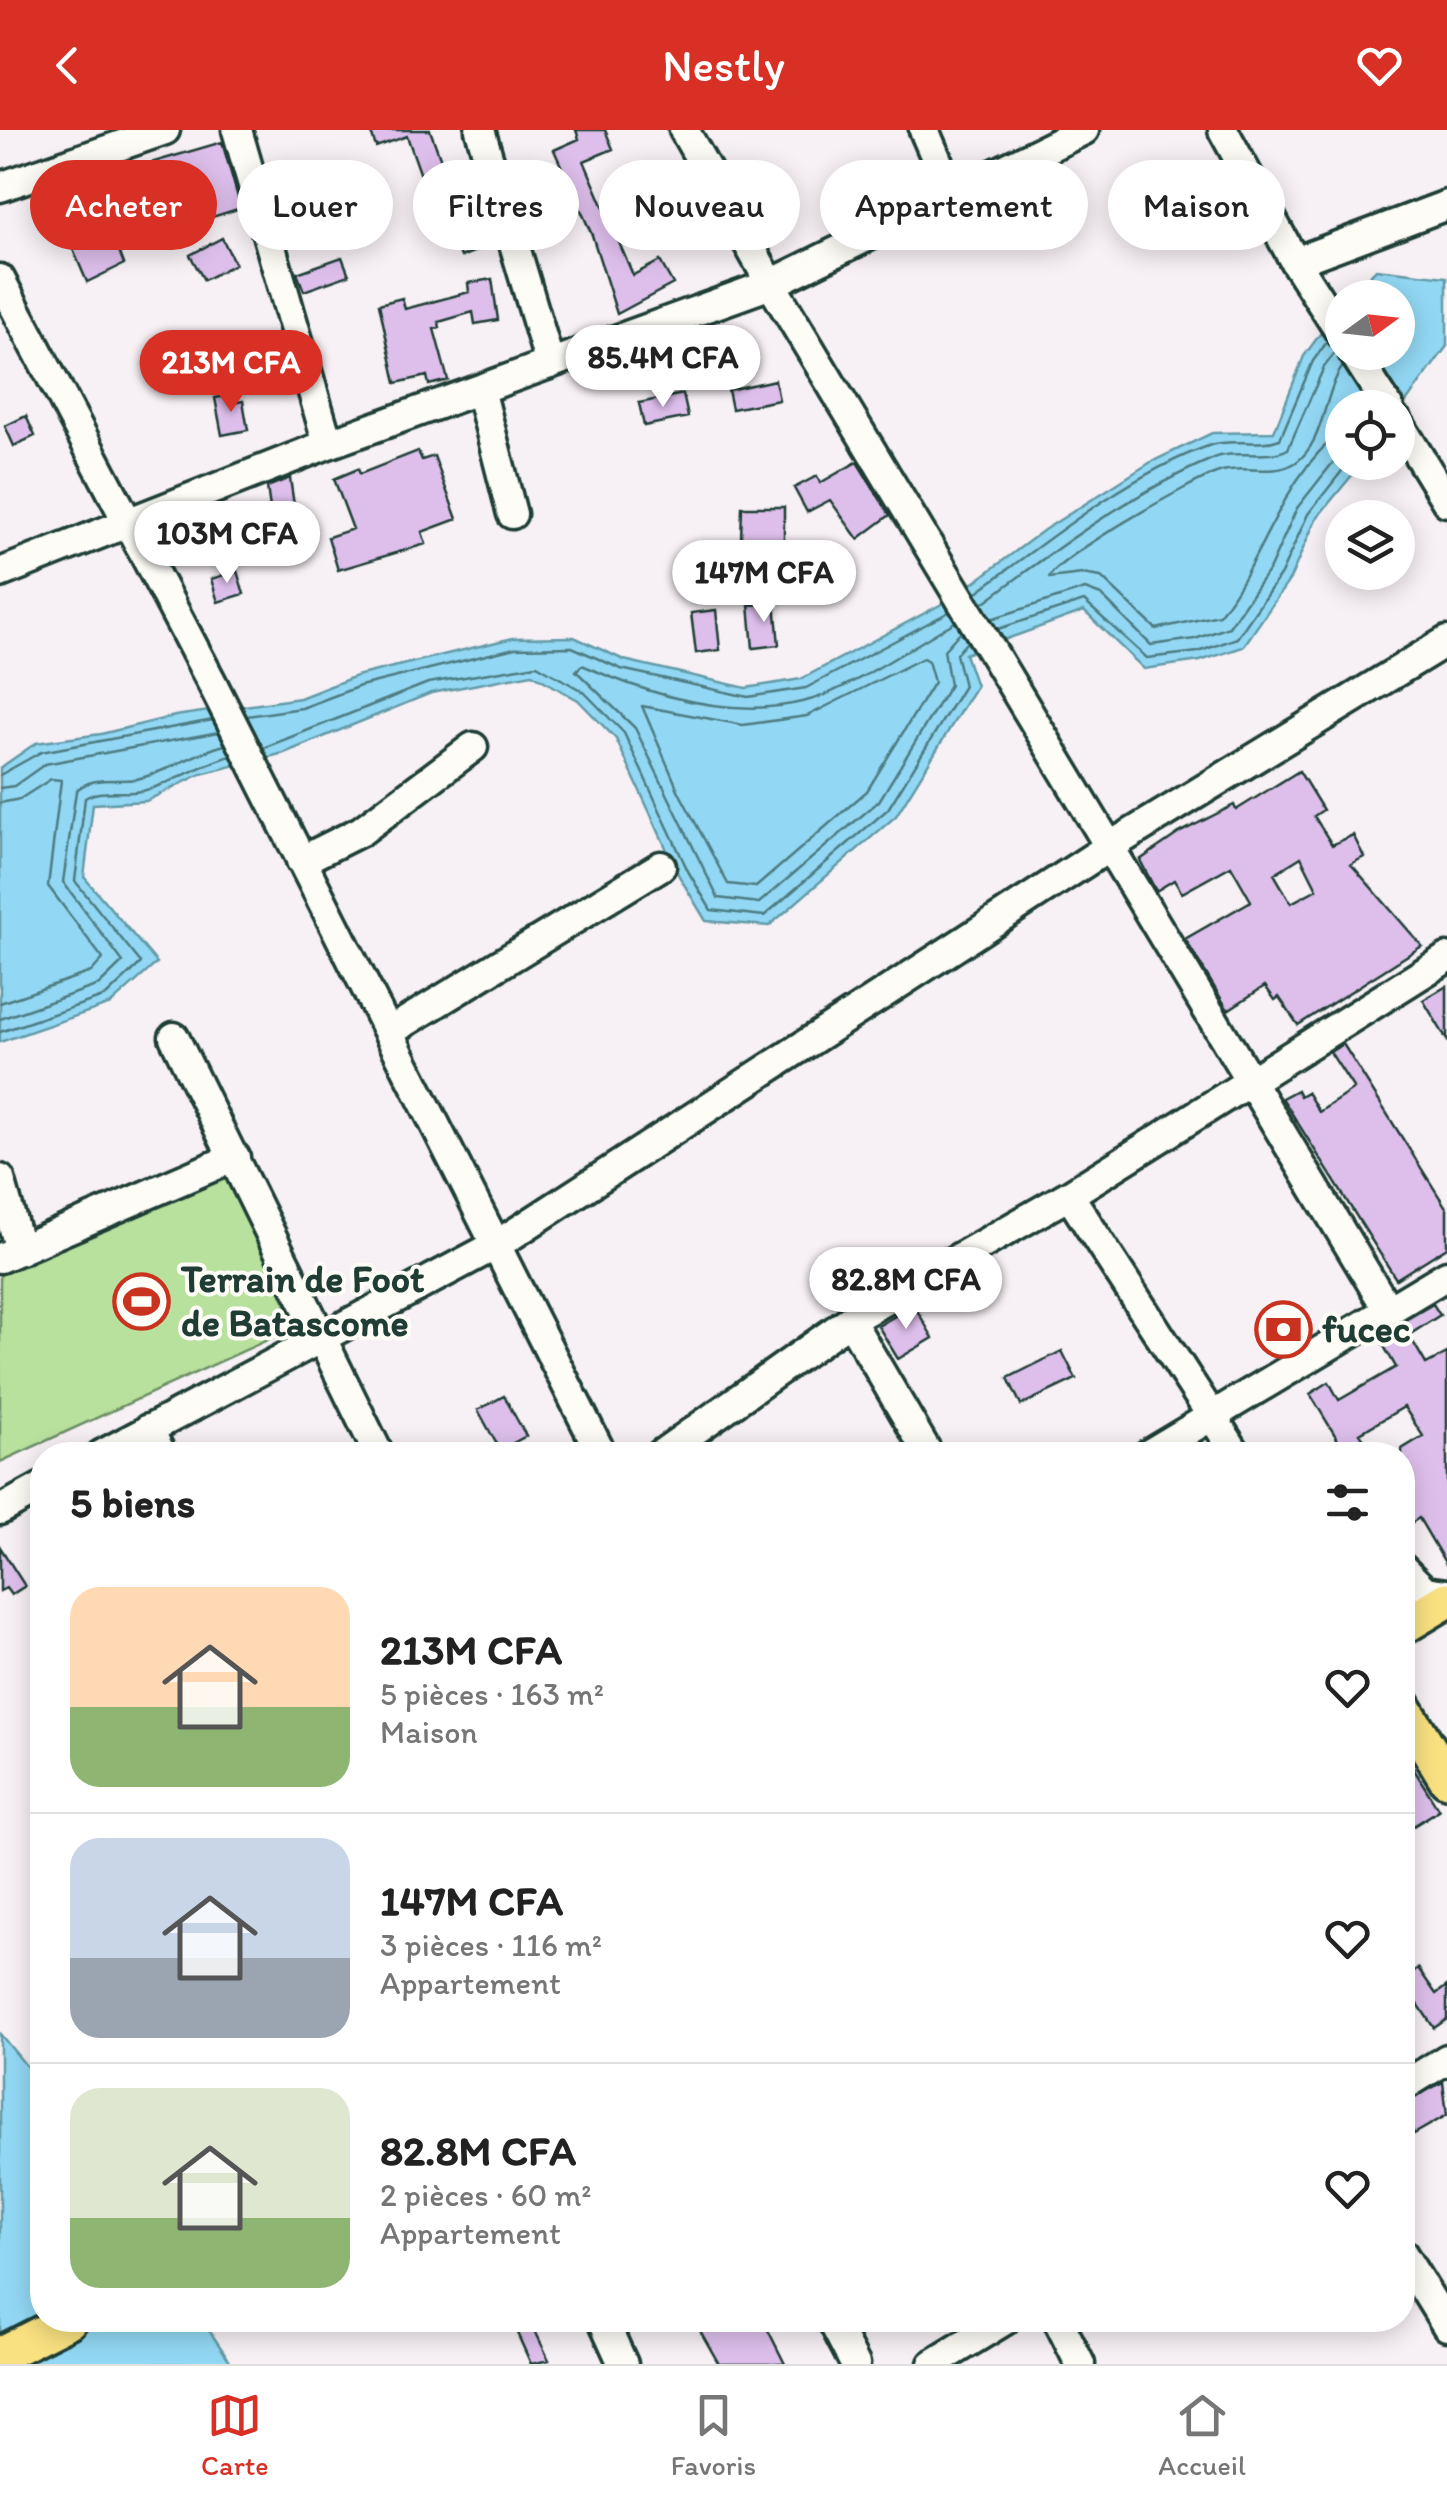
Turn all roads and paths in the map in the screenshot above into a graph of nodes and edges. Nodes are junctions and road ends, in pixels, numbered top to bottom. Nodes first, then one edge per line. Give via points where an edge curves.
1 (165, 130) edge
2 (237, 130) edge
3 (480, 130) edge
4 (684, 130) edge
5 (924, 130) edge
6 (1084, 130) edge
7 (1224, 130) edge
8 (937, 160) edge
9 (1023, 160) edge
10 (0, 187) edge
11 (1447, 205) edge
12 (840, 250) edge
13 (1294, 262) junction
14 (0, 279) edge
15 (771, 284) junction
16 (1325, 309) edge
17 (550, 364) junction
18 (480, 389) junction
19 (328, 444) junction
20 (1415, 450) edge
21 (1447, 502) edge
22 (512, 514) dead end
23 (130, 522) junction
24 (0, 573) edge
25 (1447, 642) edge
26 (473, 747) dead end
27 (1109, 847) junction
28 (301, 861) junction
29 (661, 866) dead end
30 (1447, 958) edge
31 (389, 1032) junction
32 (174, 1037) dead end
33 (1248, 1079) junction
34 (235, 1157) junction
35 (0, 1179) edge
36 (1070, 1195) junction
37 (498, 1244) junction
38 (10, 1254) edge
39 (1447, 1275) edge
40 (1388, 1310) junction
41 (850, 1320) junction
42 (319, 1338) junction
43 (1212, 1419) junction
44 (148, 1430) junction
45 (125, 1442) edge
46 (155, 1442) edge
47 (372, 1442) edge
48 (596, 1442) edge
49 (678, 1442) edge
50 (922, 1442) edge
51 (1171, 1442) edge
52 (1228, 1442) edge
53 (30, 1493) edge
54 (0, 1510) edge
55 (1415, 1726) edge
56 (1447, 1779) edge
57 (1447, 2059) edge
58 (1415, 2079) edge
59 (1415, 2274) edge
60 (1447, 2326) edge
61 (45, 2332) edge
62 (608, 2332) edge
63 (838, 2332) edge
64 (985, 2332) edge
65 (1064, 2332) edge
66 (0, 2355) edge
67 (623, 2364) edge
68 (855, 2364) edge
69 (932, 2364) edge
70 (1080, 2364) edge

1 - 10 street
2 - 19 street
3 - 17 street
4 - 15 street
5 - 8 street
6 - 9 street
7 - 13 street
11 - 13 street
12 - 15 street
13 - 16 street
14 - 23 street
15 - 17 street
15 - 27 street
17 - 18 street
18 - 19 street
18 - 22 street
19 - 23 street
20 - 21 street
23 - 24 street
23 - 28 street
25 - 27 street
26 - 28 street via 360,831
27 - 33 street
27 - 37 street
28 - 31 street
29 - 31 street
30 - 33 street
31 - 37 street
32 - 34 street
33 - 36 street
33 - 40 street
34 - 38 street
34 - 42 street
35 - 38 street
36 - 41 street
36 - 43 street
37 - 42 street
37 - 48 street
39 - 40 street
40 - 43 street
41 - 49 street
41 - 50 street
42 - 44 street
42 - 47 street
43 - 51 street
43 - 52 street
44 - 45 street
44 - 46 street
53 - 54 street
55 - 56 main road
57 - 58 street
59 - 60 street
61 - 66 main road
62 - 67 street
63 - 68 street
64 - 69 street
65 - 70 street

